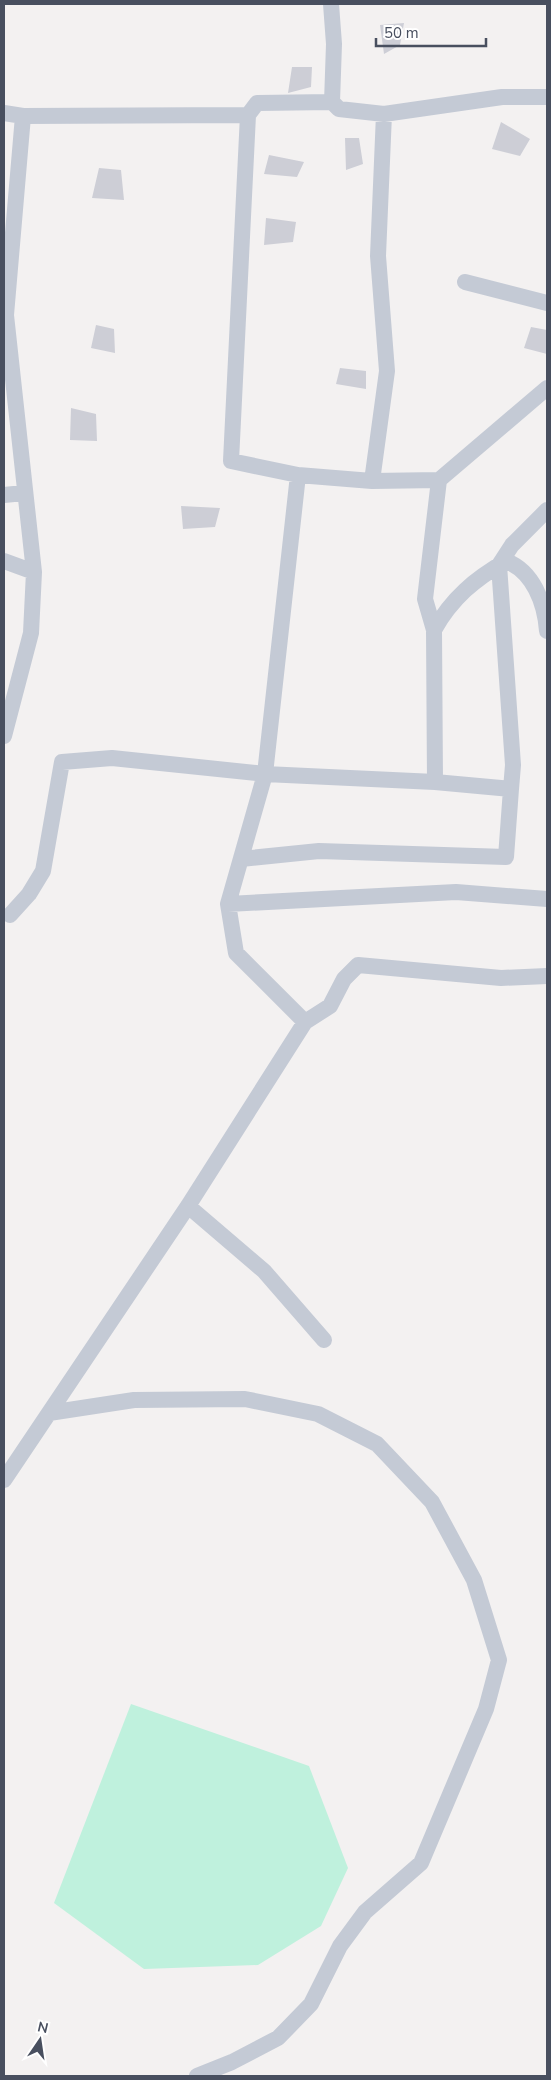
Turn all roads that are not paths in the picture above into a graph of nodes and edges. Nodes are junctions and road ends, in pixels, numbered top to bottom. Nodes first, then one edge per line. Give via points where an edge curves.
1 (331, 4) edge
2 (547, 96) edge
3 (332, 102) junction
4 (4, 113) edge
5 (384, 114) junction
6 (248, 115) junction
7 (23, 116) junction
8 (465, 282) dead end
9 (547, 303) edge
10 (547, 388) edge
11 (298, 475) junction
12 (439, 480) junction
13 (372, 481) junction
14 (24, 493) junction
15 (4, 495) edge
16 (547, 510) edge
17 (4, 561) edge
18 (499, 565) junction
19 (34, 572) junction
20 (434, 630) junction
21 (547, 631) edge
22 (9, 690) edge
23 (4, 736) edge
24 (265, 774) junction
25 (435, 782) junction
26 (511, 788) junction
27 (241, 859) junction
28 (547, 899) edge
29 (228, 904) junction
30 (6, 913) edge
31 (547, 976) edge
32 (305, 1022) junction
33 (188, 1206) junction
34 (324, 1340) dead end
35 (49, 1413) junction
36 (4, 1480) edge
37 (197, 2076) edge

1 - 3 street via 334,44
2 - 5 street via 502,97
3 - 5 street via 339,110
3 - 6 street via 257,103
4 - 7 street
5 - 13 street via 378,256 386,371
6 - 7 street
6 - 11 street via 231,461
7 - 14 street via 6,316
8 - 9 street
10 - 12 street
11 - 13 street
11 - 24 street
12 - 13 street
12 - 20 street via 425,599
14 - 15 street
14 - 19 street
16 - 18 street via 512,545
17 - 19 street
18 - 20 street via 476,578 445,610
18 - 21 street via 506,561 519,566 537,589
18 - 26 street via 513,765
19 - 22 street via 31,633
20 - 25 street
22 - 23 street
24 - 25 street
24 - 27 street
24 - 30 street via 112,758 62,762 43,871 29,894
25 - 26 street
26 - 27 street via 506,857 319,852
27 - 29 street
28 - 29 street via 456,892
29 - 32 street via 236,953
31 - 32 street via 501,978 358,965 344,979 330,1006
32 - 33 street
33 - 34 street via 264,1271
33 - 35 street
35 - 36 street
35 - 37 street via 134,1400 245,1399 318,1414 377,1444 432,1502 474,1580 499,1660 486,1709 421,1862 365,1912 340,1946 311,2004 278,2038

